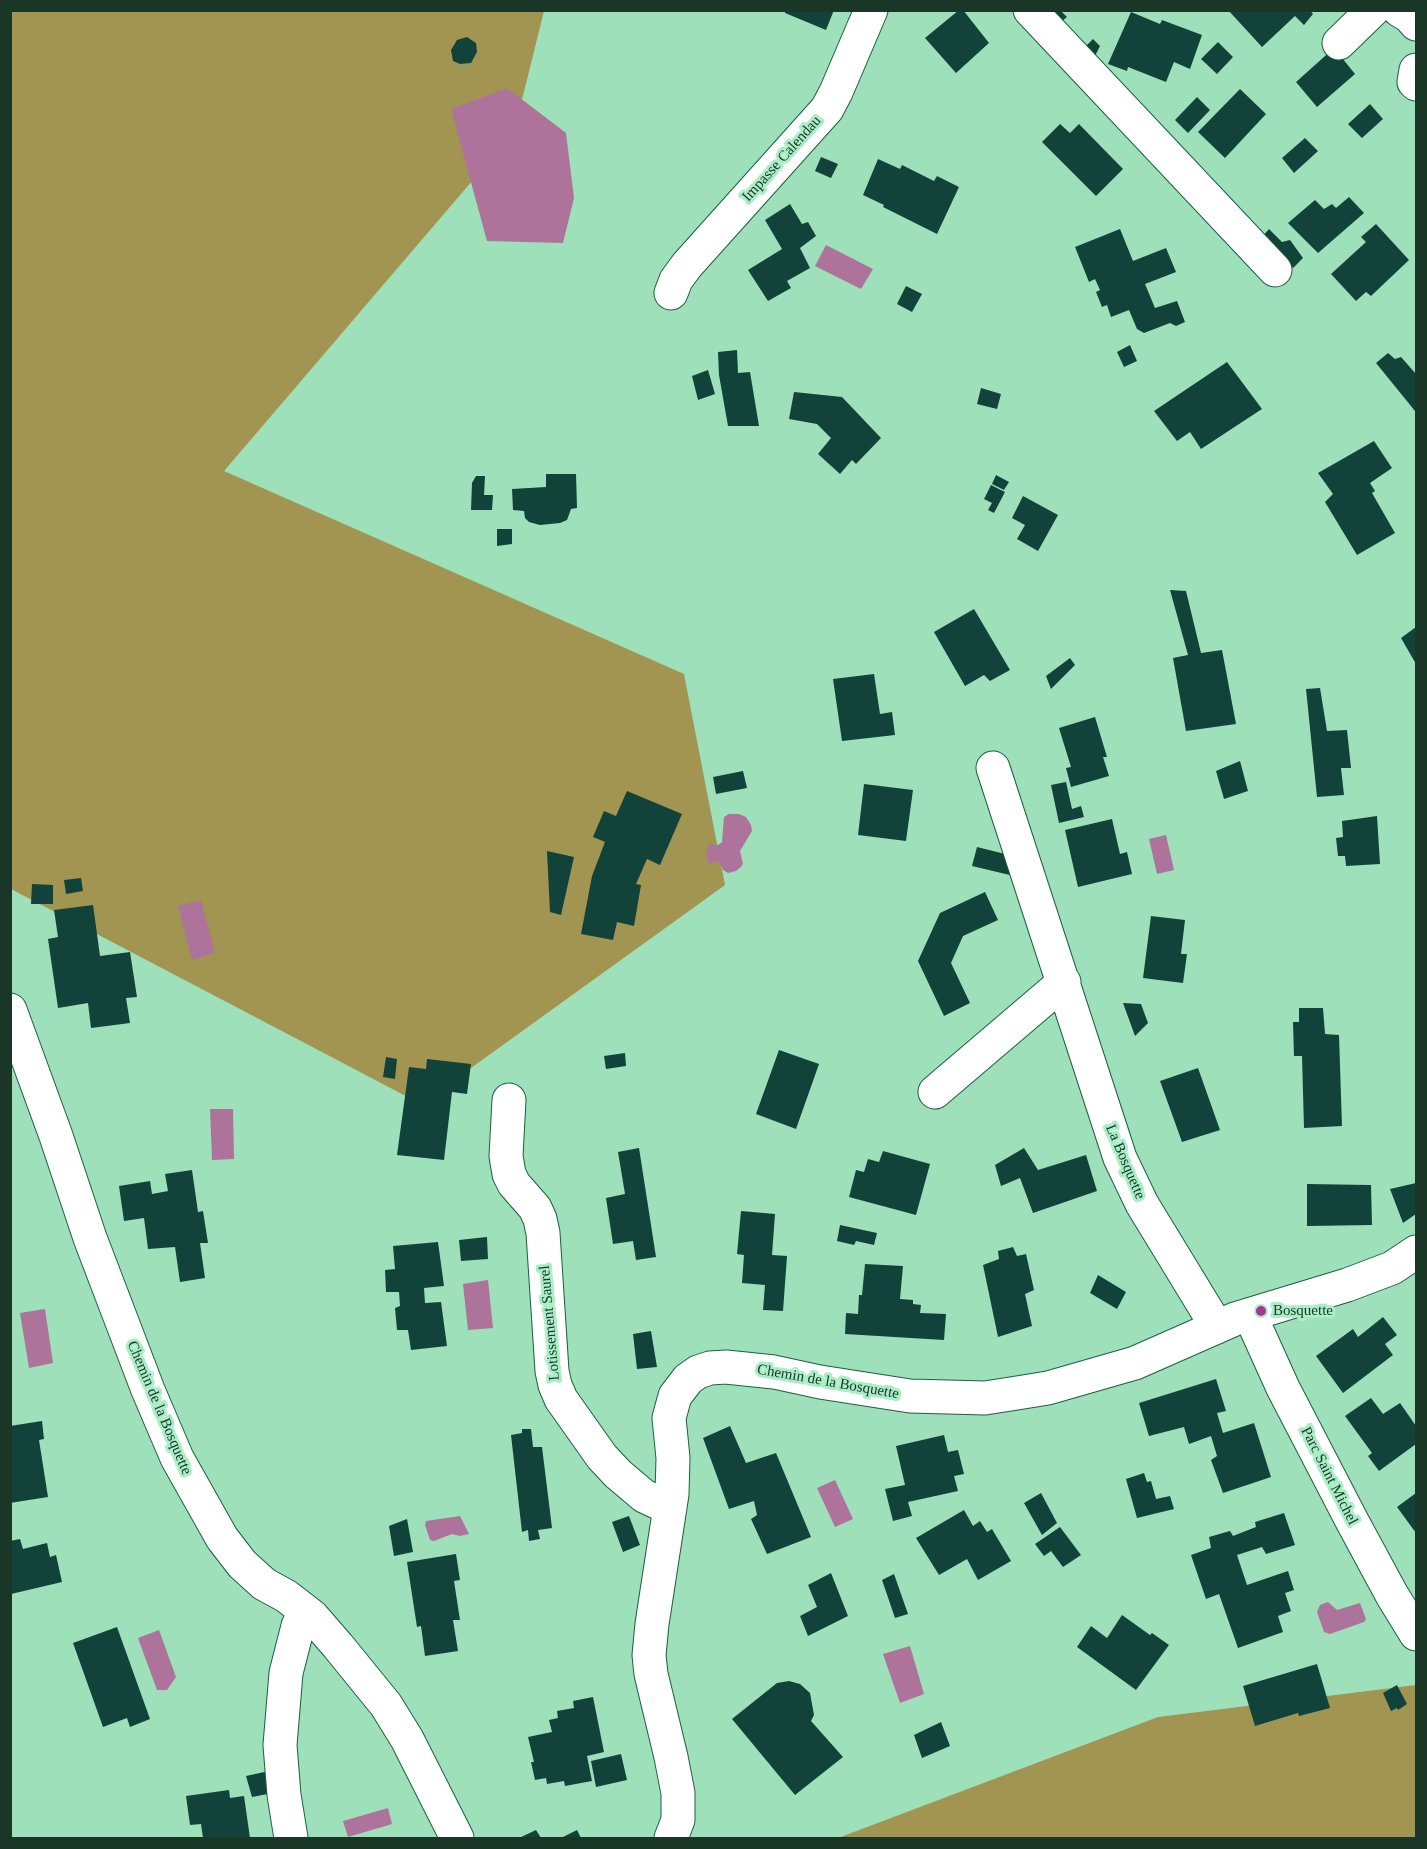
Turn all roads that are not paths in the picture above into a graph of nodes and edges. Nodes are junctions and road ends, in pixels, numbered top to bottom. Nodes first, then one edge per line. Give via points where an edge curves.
1 (871, 10) edge
2 (1030, 10) edge
3 (1373, 10) edge
4 (1399, 10) edge
5 (1416, 24) edge
6 (1339, 43) dead end
7 (1275, 270) dead end
8 (670, 293) dead end
9 (993, 768) dead end
10 (1064, 982) junction
11 (10, 1010) edge
12 (935, 1092) dead end
13 (508, 1100) dead end
14 (1416, 1252) edge
15 (1250, 1315) junction
16 (1217, 1327) junction
17 (670, 1508) junction
18 (305, 1611) junction
19 (1416, 1634) edge
20 (291, 1839) edge
21 (457, 1839) edge
22 (671, 1839) edge

1 - 8 street, Impasse Calendau via 827,109 687,265
2 - 7 street
3 - 6 street
4 - 5 street
9 - 10 street, La Bosquette
10 - 12 street
10 - 16 street, La Bosquette via 1120,1158 1142,1204
11 - 18 street, Chemin de la Bosquette via 90,1238 177,1458 222,1538 242,1564
13 - 17 street, Lotissement Saurel via 509,1174 535,1208 542,1226 555,1385 602,1457 638,1491
14 - 15 street, Chemin de la Bosquette via 1392,1268
15 - 16 street, Chemin de la Bosquette
15 - 19 street, Parc Saint Michel via 1352,1521
16 - 17 street, Chemin de la Bosquette via 1135,1363 1048,1388 985,1398 910,1396 774,1372 710,1368 688,1379 671,1406
17 - 22 street, Chemin de la Bosquette via 649,1655 678,1792 678,1820
18 - 20 street via 286,1673 280,1745
18 - 21 street, Chemin de la Bosquette via 386,1705

